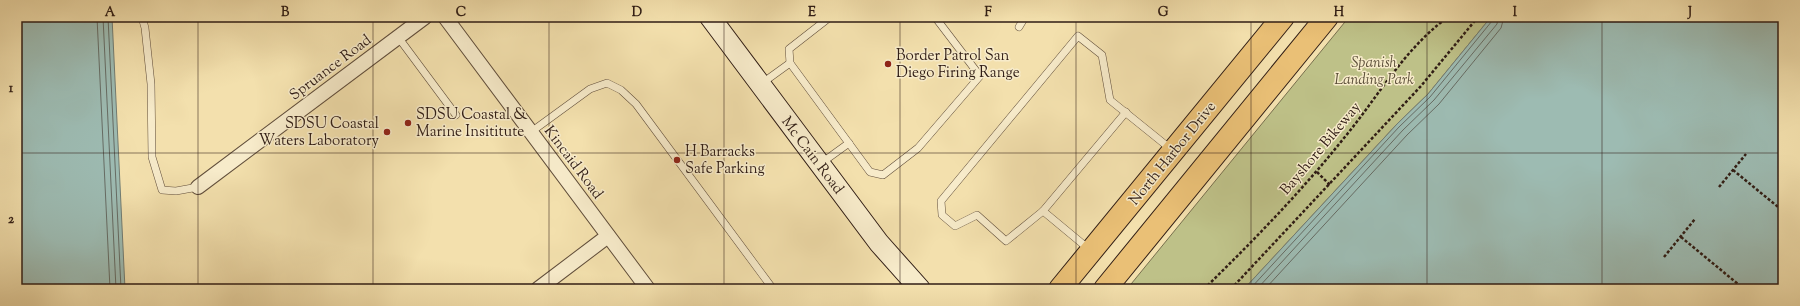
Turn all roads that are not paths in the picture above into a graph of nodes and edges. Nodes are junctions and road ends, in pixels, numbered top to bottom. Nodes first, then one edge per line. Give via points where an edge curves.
1 (142, 17) edge
2 (425, 17) edge
3 (444, 17) edge
4 (710, 17) edge
5 (830, 17) edge
6 (935, 17) edge
7 (1025, 17) edge
8 (1283, 17) edge
9 (1327, 17) edge
10 (1019, 27) dead end
11 (398, 37) junction
12 (790, 63) junction
13 (760, 84) junction
14 (1126, 112) junction
15 (456, 115) dead end
16 (531, 132) junction
17 (849, 143) junction
18 (1173, 151) junction
19 (820, 164) junction
20 (198, 187) joint
21 (1043, 211) junction
22 (608, 236) junction
23 (1092, 251) junction
24 (538, 289) edge
25 (648, 289) edge
26 (773, 289) edge
27 (920, 289) edge
28 (1060, 289) edge
29 (1105, 289) edge

1 - 20 lane via 151,84 152,157 162,190 176,191
2 - 11 street, Spruance Road
3 - 16 street, Kincaid Road
4 - 13 street, Mc Cain Road
5 - 12 lane via 789,49
6 - 17 lane via 980,76 918,148 883,175 870,172
7 - 10 lane
8 - 18 main road, North Harbor Drive
9 - 29 main road
11 - 15 lane
11 - 20 street, Spruance Road
12 - 13 lane
12 - 17 lane
13 - 19 street, Mc Cain Road
14 - 18 lane
14 - 21 lane
14 - 21 lane via 1110,100 1102,55 1078,36 941,201 942,215 955,226 977,215 1006,241
16 - 22 street, Kincaid Road
16 - 26 lane via 590,89 607,83 621,90 636,104
17 - 19 lane
18 - 23 main road, North Harbor Drive
19 - 27 street, Mc Cain Road via 879,243
21 - 23 lane
22 - 24 street
22 - 25 street, Kincaid Road
23 - 28 main road, North Harbor Drive

